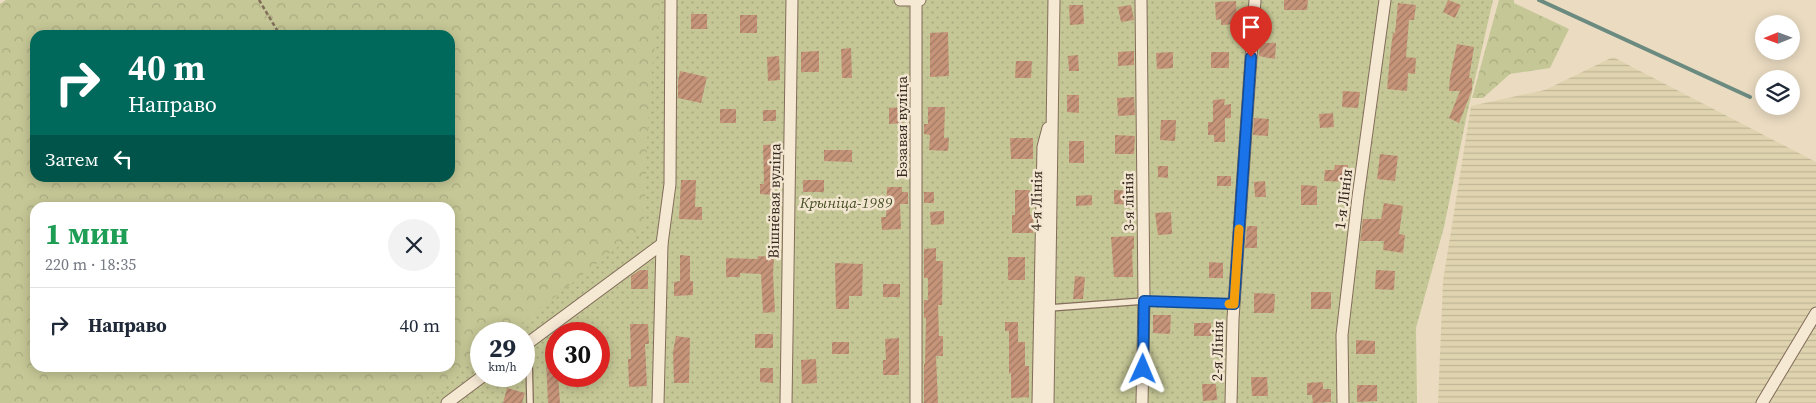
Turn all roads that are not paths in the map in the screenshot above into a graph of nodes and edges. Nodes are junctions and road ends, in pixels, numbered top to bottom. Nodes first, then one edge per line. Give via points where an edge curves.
1 (670, 0) edge
2 (792, 0) edge
3 (900, 0) edge
4 (916, 0) edge
5 (920, 0) edge
6 (1054, 0) edge
7 (1141, 0) edge
8 (1255, 0) edge
9 (1386, 0) edge
10 (1052, 110) junction
11 (662, 244) junction
12 (1144, 301) junction
13 (1234, 304) junction
14 (1049, 308) junction
15 (1816, 312) edge
16 (535, 338) edge
17 (470, 386) edge
18 (530, 387) edge
19 (447, 403) edge
20 (530, 403) edge
21 (658, 403) edge
22 (786, 403) edge
23 (916, 403) edge
24 (1038, 403) edge
25 (1048, 403) edge
26 (1142, 403) edge
27 (1231, 403) edge
28 (1343, 403) edge
29 (1762, 403) edge

1 - 11 street via 670,184
2 - 22 street, Вішнёвая вуліца
3 - 4 street
4 - 5 street
4 - 23 street, Бэзавая вуліца
6 - 10 street, 4-я Лінія
7 - 12 street, 3-я лінія
8 - 13 street, 2-я Лінія
9 - 28 street, 1-я Лінія via 1342,336
10 - 14 street, 4-я Лінія
10 - 24 street via 1043,147
11 - 16 street
11 - 21 street
12 - 13 lane
12 - 14 lane
12 - 26 street, 3-я лінія
13 - 27 street, 2-я Лінія
14 - 25 street, 4-я Лінія
15 - 29 street
17 - 19 street
18 - 20 lane

